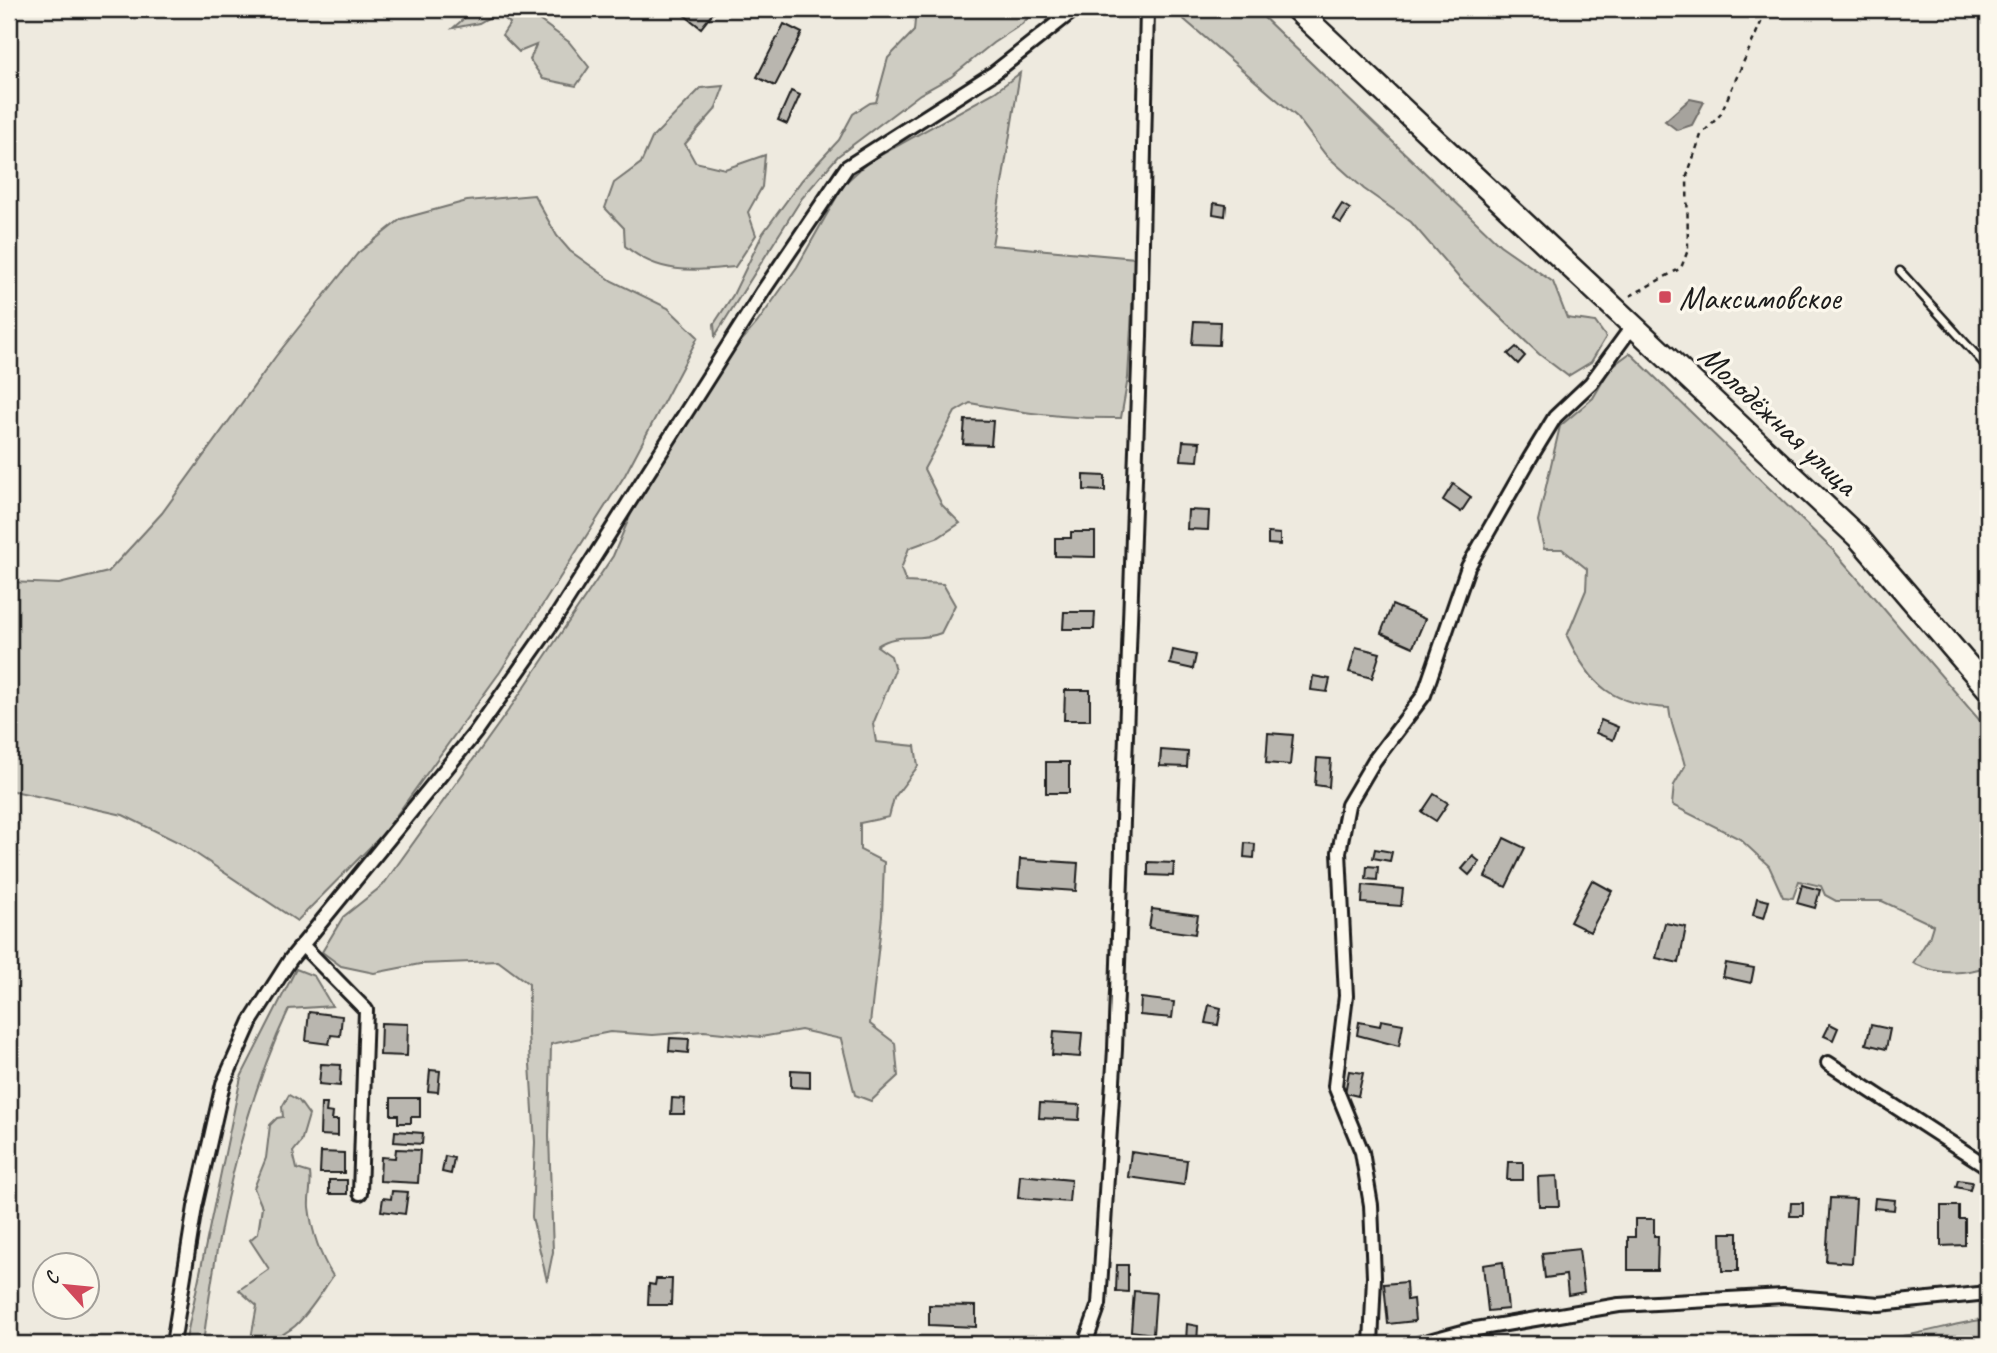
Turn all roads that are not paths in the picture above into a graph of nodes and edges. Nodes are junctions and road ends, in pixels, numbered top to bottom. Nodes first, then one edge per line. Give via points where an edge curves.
1 (1075, 9) edge
2 (1147, 9) edge
3 (1296, 9) edge
4 (1900, 271) dead end
5 (1634, 324) junction
6 (1988, 368) edge
7 (1987, 684) edge
8 (302, 945) junction
9 (1828, 1063) dead end
10 (1988, 1167) edge
11 (360, 1192) dead end
12 (1988, 1293) edge
13 (173, 1344) edge
14 (1085, 1344) edge
15 (1371, 1344) edge
16 (1418, 1344) edge

1 - 8 street via 994,73 847,167 814,211 553,622 475,733
2 - 14 street via 1115,1049 1099,1304
3 - 5 main road, Молодёжная улица
4 - 6 lane
5 - 7 main road, Молодёжная улица via 1858,537
5 - 15 street via 1591,383 1555,417 1530,458 1468,567 1424,695 1374,761 1348,805 1339,852 1346,996 1335,1086 1362,1152 1371,1205
8 - 11 street via 366,1010
8 - 13 street via 251,1021 223,1084 195,1207
9 - 10 street
12 - 16 street via 1879,1304 1783,1296 1619,1305 1471,1330

